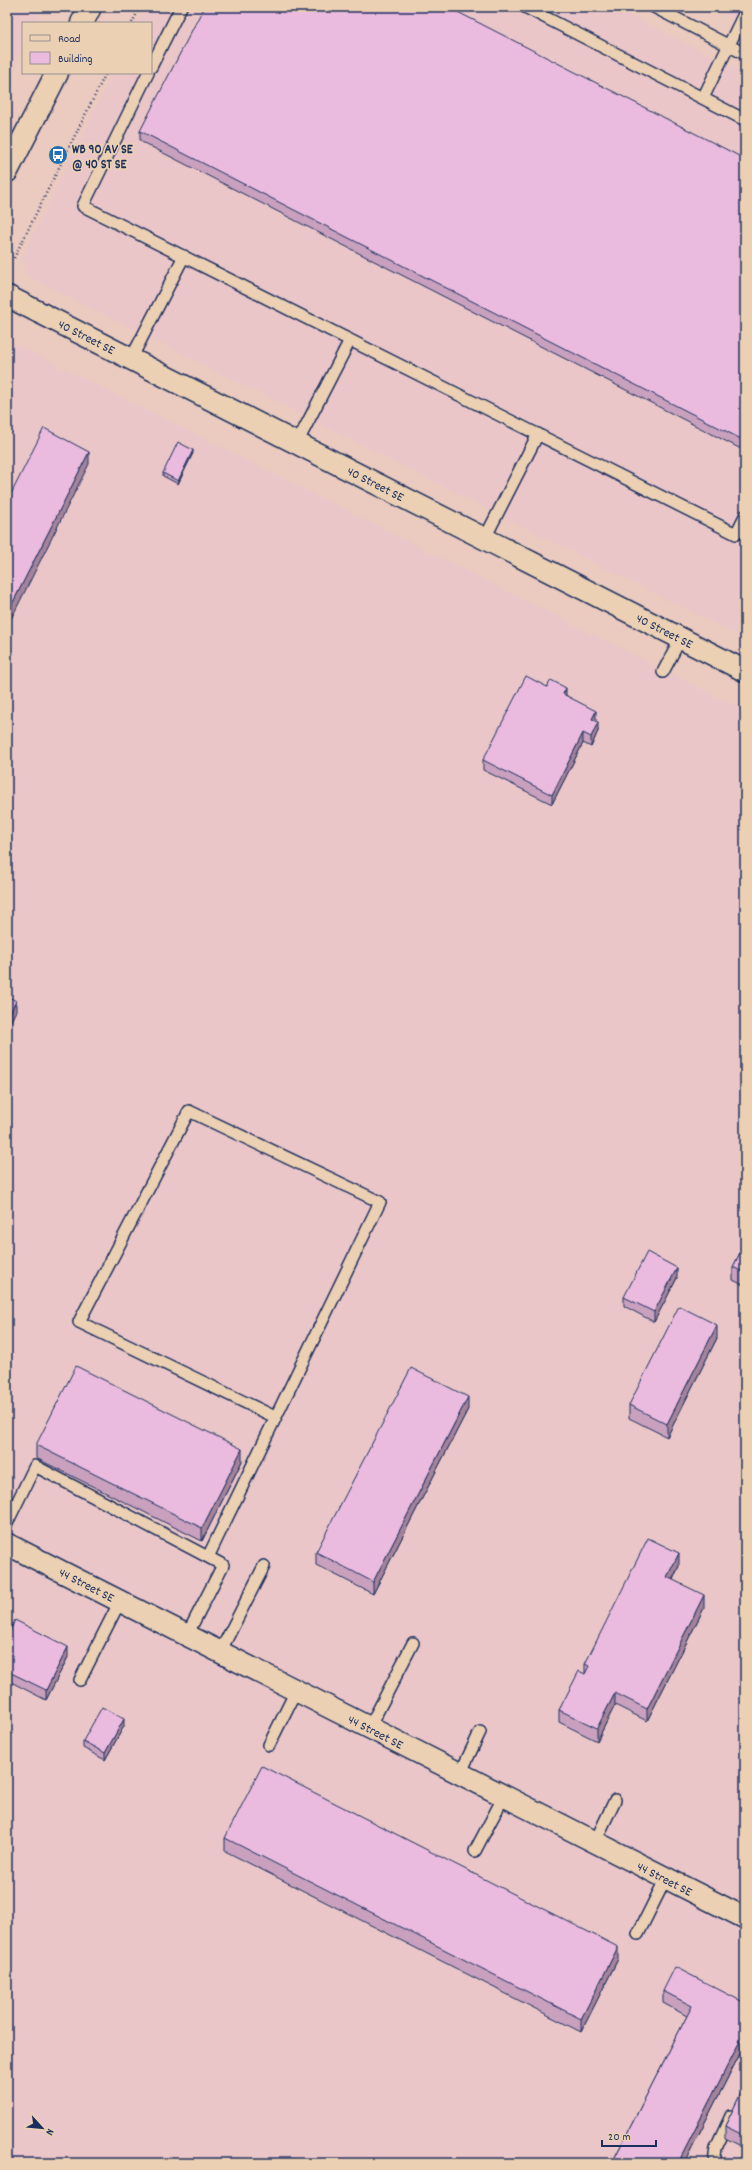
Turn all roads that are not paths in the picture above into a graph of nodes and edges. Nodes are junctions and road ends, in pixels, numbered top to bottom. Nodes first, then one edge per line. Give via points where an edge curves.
1 (90, 7) edge
2 (181, 7) edge
3 (525, 7) edge
4 (654, 7) edge
5 (745, 12) edge
6 (82, 22) edge
7 (728, 45) junction
8 (745, 54) edge
9 (152, 65) edge
10 (56, 74) edge
11 (148, 74) edge
12 (703, 98) junction
13 (745, 120) edge
14 (7, 171) edge
15 (184, 256) junction
16 (7, 296) edge
17 (350, 340) junction
18 (131, 359) junction
19 (538, 434) junction
20 (297, 443) junction
21 (745, 516) edge
22 (484, 538) junction
23 (680, 638) junction
24 (745, 671) edge
25 (663, 672) dead end
26 (275, 1417) junction
27 (7, 1523) edge
28 (7, 1544) edge
29 (208, 1557) junction
30 (264, 1566) dead end
31 (120, 1601) junction
32 (187, 1635) junction
33 (413, 1643) dead end
34 (220, 1652) junction
35 (80, 1680) dead end
36 (296, 1691) junction
37 (369, 1728) junction
38 (480, 1732) dead end
39 (269, 1745) dead end
40 (460, 1774) junction
41 (504, 1796) junction
42 (615, 1800) dead end
43 (595, 1842) junction
44 (475, 1851) dead end
45 (666, 1878) junction
46 (745, 1918) edge
47 (638, 1934) dead end
48 (736, 2107) edge
49 (714, 2163) edge

1 - 6 street
2 - 9 lane
3 - 12 lane
4 - 7 lane
5 - 7 lane
7 - 8 lane
7 - 12 lane
10 - 14 street
11 - 15 lane via 83,206
12 - 13 lane
15 - 17 lane
15 - 18 lane
16 - 18 street, 40 Street SE
17 - 19 lane
17 - 20 lane
18 - 20 street, 40 Street SE
19 - 21 lane via 736,534
19 - 22 lane
20 - 22 street, 40 Street SE
22 - 23 street, 40 Street SE
23 - 24 street, 40 Street SE
23 - 25 lane
26 - 26 lane via 380,1202 189,1111 79,1322
26 - 29 lane
27 - 29 lane via 35,1466
28 - 31 street, 44 Street SE
29 - 32 lane via 223,1565
30 - 34 lane
31 - 32 street, 44 Street SE
31 - 35 lane
32 - 34 street, 44 Street SE
33 - 37 lane
34 - 36 street, 44 Street SE
36 - 37 street, 44 Street SE
36 - 39 lane
37 - 40 street, 44 Street SE
38 - 40 lane
40 - 41 street, 44 Street SE
41 - 43 street, 44 Street SE
41 - 44 lane
42 - 43 lane
43 - 45 street, 44 Street SE
45 - 46 street, 44 Street SE
45 - 47 lane
48 - 49 lane via 716,2148

